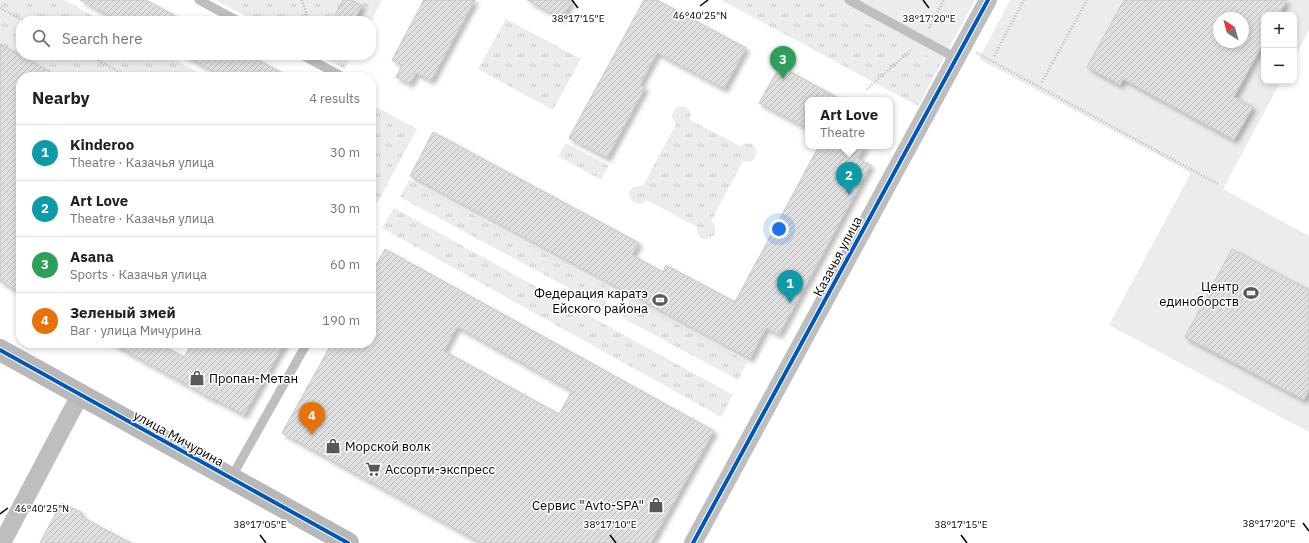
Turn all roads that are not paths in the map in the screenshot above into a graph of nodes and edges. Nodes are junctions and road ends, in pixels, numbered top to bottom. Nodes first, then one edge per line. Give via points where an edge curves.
1 (199, 0) edge
2 (849, 0) edge
3 (988, 0) edge
4 (229, 16) edge
5 (960, 52) junction
6 (311, 60) edge
7 (334, 72) edge
8 (303, 348) edge
9 (0, 350) edge
10 (80, 395) junction
11 (231, 478) junction
12 (2, 543) edge
13 (348, 543) edge
14 (693, 543) edge

1 - 4 lane
2 - 5 lane via 922,40
3 - 5 street, Казачья улица
5 - 14 street, Казачья улица
6 - 7 lane
8 - 11 lane
9 - 10 street, улица Мичурина
10 - 11 street, улица Мичурина
10 - 12 street
11 - 13 street, улица Мичурина

